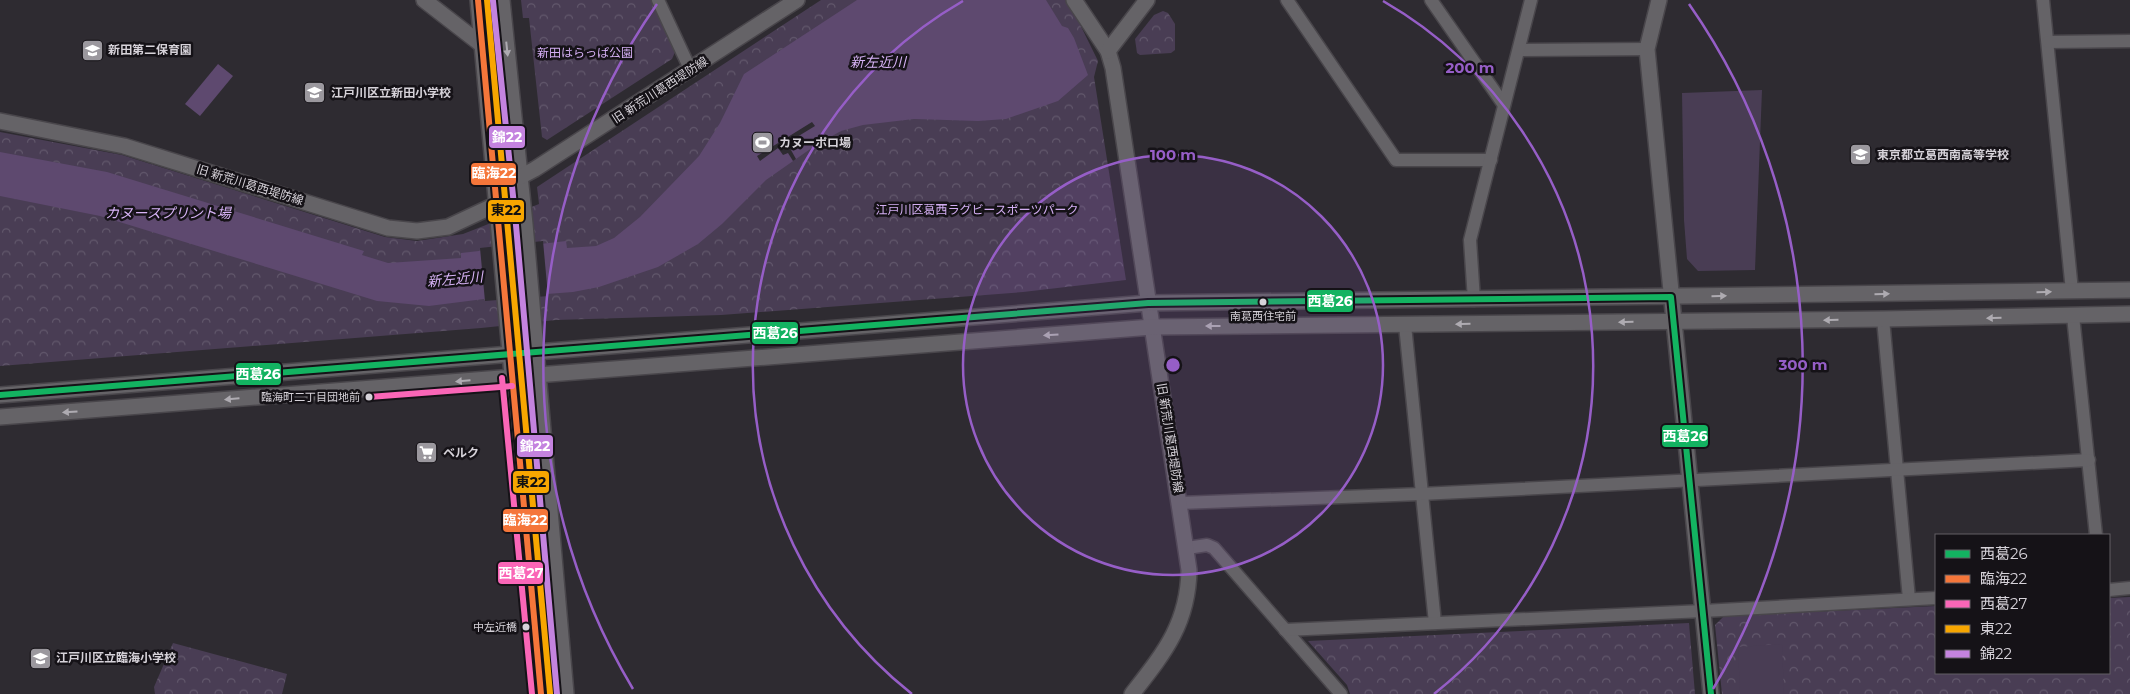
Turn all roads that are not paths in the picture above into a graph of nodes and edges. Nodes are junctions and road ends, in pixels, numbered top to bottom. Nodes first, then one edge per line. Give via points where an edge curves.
1 (424, 0) edge
2 (478, 0) edge
3 (502, 0) edge
4 (658, 0) edge
5 (797, 0) edge
6 (1074, 0) edge
7 (1147, 0) edge
8 (1287, 0) edge
9 (1431, 0) edge
10 (1531, 0) edge
11 (1659, 0) edge
12 (2044, 0) edge
13 (2130, 41) edge
14 (2048, 42) junction
15 (482, 45) junction
16 (1647, 49) junction
17 (1520, 50) junction
18 (1108, 51) junction
19 (690, 71) junction
20 (1504, 105) junction
21 (0, 121) edge
22 (1491, 160) junction
23 (520, 177) junction
24 (498, 204) junction
25 (2130, 290) edge
26 (2072, 291) junction
27 (1671, 297) junction
28 (1474, 300) junction
29 (1148, 303) junction
30 (2130, 314) edge
31 (2073, 316) junction
32 (1883, 319) junction
33 (1674, 322) junction
34 (1405, 325) junction
35 (1152, 327) junction
36 (535, 352) junction
37 (509, 355) junction
38 (537, 374) junction
39 (511, 377) junction
40 (0, 395) edge
41 (0, 417) edge
42 (2089, 460) junction
43 (1896, 469) junction
44 (1689, 479) junction
45 (1421, 494) junction
46 (1180, 503) junction
47 (2096, 534) edge
48 (1187, 548) junction
49 (2130, 588) edge
50 (2110, 590) edge
51 (1935, 598) edge
52 (1909, 599) junction
53 (1703, 611) junction
54 (1435, 623) junction
55 (1285, 630) junction
56 (541, 694) edge
57 (566, 694) edge
58 (1132, 694) edge
59 (1341, 694) edge
60 (1711, 694) edge

1 - 15 street
2 - 15 street
3 -> 23 street
4 - 19 street
5 - 19 street, 旧 新荒川葛西堤防線
6 - 18 street, 旧 新荒川葛西堤防線
7 - 18 street
8 - 22 street via 1396,160
9 - 20 street
10 - 17 street
11 - 16 street
12 - 14 street
13 - 14 street
14 - 26 street
15 - 24 street
16 - 17 street
16 - 27 street
17 - 20 street
18 - 29 street, 旧 新荒川葛西堤防線
19 - 23 street, 旧 新荒川葛西堤防線
20 - 22 street
21 - 24 street, 旧 新荒川葛西堤防線 via 124,146 388,228 417,231 448,226
22 - 28 street via 1470,240
23 - 36 street
24 - 37 street
25 - 26 street
27 -> 26 street
27 - 28 street
27 - 33 street
28 - 29 street
29 - 35 street, 旧 新荒川葛西堤防線
29 - 36 street
30 - 31 street
31 -> 32 street
31 - 42 street
32 -> 33 street
32 - 43 street
33 -> 34 street
33 - 44 street
34 -> 35 street
34 - 45 street
35 -> 38 street
35 - 46 street, 旧 新荒川葛西堤防線
36 - 37 street
36 - 38 street
37 - 39 street
37 - 40 street
38 - 39 street
38 - 57 street
39 -> 41 street
39 - 56 street
42 - 43 street
42 - 47 street
43 - 44 street
43 - 52 street
44 - 45 street
44 - 53 street
45 - 46 street
45 - 54 street
46 - 48 street, 旧 新荒川葛西堤防線
48 - 55 street via 1207,545 1214,548
48 - 58 street, 旧 新荒川葛西堤防線 via 1189,592 1184,612 1166,651
49 - 50 street
51 - 52 street
52 - 53 street
53 - 54 street
53 - 60 street
54 - 55 street
55 - 59 street

